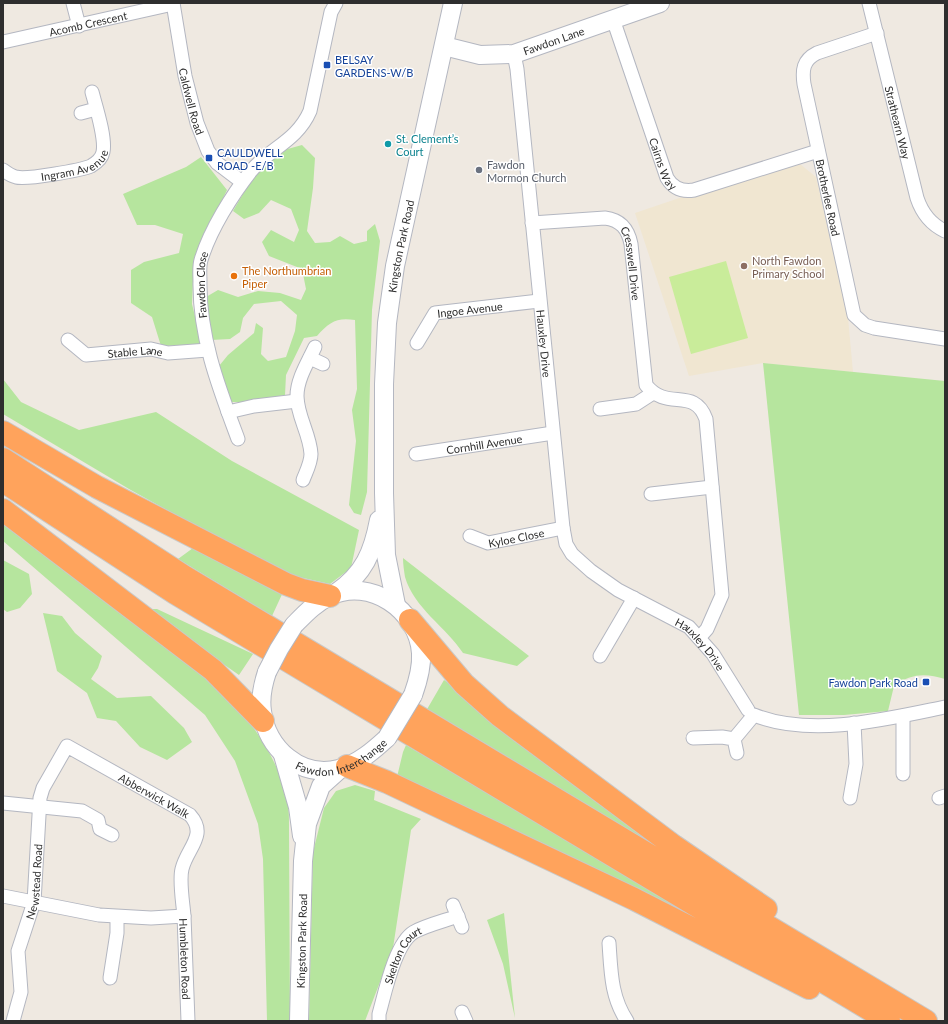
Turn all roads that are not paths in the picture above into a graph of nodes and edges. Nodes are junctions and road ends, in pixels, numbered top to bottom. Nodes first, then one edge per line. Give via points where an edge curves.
1 (73, 3) edge
2 (336, 3) edge
3 (453, 3) edge
4 (660, 3) edge
5 (869, 3) edge
6 (173, 4) edge
7 (613, 18) junction
8 (79, 26) junction
9 (877, 33) junction
10 (3, 42) edge
11 (444, 46) junction
12 (514, 54) junction
13 (92, 92) dead end
14 (96, 109) junction
15 (81, 113) dead end
16 (818, 151) junction
17 (3, 170) edge
18 (242, 182) junction
19 (532, 223) junction
20 (945, 231) edge
21 (540, 301) junction
22 (945, 339) edge
23 (68, 340) dead end
24 (417, 343) dead end
25 (208, 350) junction
26 (323, 364) dead end
27 (653, 393) junction
28 (297, 401) junction
29 (600, 409) dead end
30 (228, 412) junction
31 (3, 432) edge
32 (553, 433) junction
33 (238, 439) dead end
34 (416, 454) dead end
35 (3, 459) edge
36 (303, 480) dead end
37 (3, 482) edge
38 (712, 487) junction
39 (384, 493) junction
40 (651, 493) dead end
41 (3, 510) edge
42 (563, 528) junction
43 (470, 536) dead end
44 (333, 595) junction
45 (634, 598) junction
46 (403, 613) junction
47 (698, 638) junction
48 (600, 656) dead end
49 (945, 707) edge
50 (751, 712) junction
51 (903, 716) junction
52 (263, 720) junction
53 (854, 723) junction
54 (693, 738) dead end
55 (734, 739) junction
56 (67, 746) joint
57 (737, 753) dead end
58 (283, 755) junction
59 (344, 767) junction
60 (903, 774) dead end
61 (850, 798) dead end
62 (3, 803) edge
63 (40, 806) junction
64 (112, 835) dead end
65 (303, 860) junction
66 (3, 896) edge
67 (34, 902) junction
68 (184, 916) junction
69 (458, 916) dead end
70 (117, 917) junction
71 (609, 943) dead end
72 (110, 978) dead end
73 (923, 1019) edge
74 (13, 1021) edge
75 (188, 1021) edge
76 (299, 1021) edge
77 (379, 1021) edge
78 (627, 1021) edge
79 (880, 1021) edge
80 (889, 1021) edge

1 - 8 street
2 - 18 street, Fawdon Close via 330,12 310,111 305,122 297,133 253,169
3 - 11 street, Kingston Park Road
4 - 7 street, Fawdon Lane
5 - 9 street, Strathearn Way
6 - 8 street, Acomb Crescent
6 - 18 street, Caldwell Road via 185,76 197,123 208,151 217,163
7 - 12 street, Fawdon Lane
7 - 16 street, Cairns Way via 666,178 675,187 681,190 694,190
8 - 10 street, Acomb Crescent
9 - 16 street, Brotherlee Road via 817,53 806,61 804,84
9 - 20 street, Strathearn Way via 921,209 929,220
11 - 12 street, Fawdon Lane via 480,55
11 - 39 street, Kingston Park Road via 395,266 387,323
12 - 19 street, Hauxley Drive
13 - 14 street, Ingram Avenue
14 - 15 street
14 - 17 street, Ingram Avenue via 103,143 103,153 97,162 79,169 26,178 17,178
16 - 22 street, Brotherlee Road via 854,315 865,325 874,328
18 - 25 street, Fawdon Close via 219,220 201,261 200,302
19 - 21 street, Hauxley Drive
19 - 27 street, Cresswell Drive via 605,218 614,219 628,231 646,385
21 - 24 street, Ingoe Avenue via 435,313
21 - 32 street, Hauxley Drive
23 - 25 street, Stable Lane via 86,355 151,349 168,353
25 - 30 street, Fawdon Close
26 - 28 street via 312,352 300,380
27 - 29 street via 636,404
27 - 38 street via 660,397 696,403 702,408 706,419
28 - 30 street
28 - 36 street via 311,454 310,465
30 - 33 street, Fawdon Close
31 - 44 highway via 97,487 286,584 302,590
32 - 34 street, Cornhill Avenue
32 - 42 street, Hauxley Drive
35 - 73 highway via 185,577
37 - 80 highway via 175,593
38 - 40 street
38 - 47 street via 722,595 707,629
39 - 44 street, Kingston Park Road via 377,529 366,562 349,584
39 - 46 street, Kingston Park Road via 386,555
41 - 52 highway via 213,670
42 - 43 street, Kyloe Close via 488,543
42 - 45 street, Hauxley Drive via 566,544 572,554 618,590
44 - 46 street, Fawdon Interchange via 348,591 367,592 382,597
44 - 52 street, Fawdon Interchange, bridge via 315,604 294,625 279,649 267,672 262,695
45 - 47 street, Hauxley Drive via 689,627
45 - 48 street
46 - 59 street, Fawdon Interchange, bridge via 417,634 421,652 419,674 413,695 387,738
46 - 73 highway via 464,684 500,716 674,846 868,974
47 - 50 street, Hauxley Drive via 712,654
49 - 51 street
50 - 53 street via 780,724 824,726
50 - 55 street
51 - 53 street
51 - 60 street
52 - 58 street, Fawdon Interchange
53 - 61 street via 856,764
54 - 55 street
55 - 57 street
56 - 63 street, Newstead Road via 43,788
56 - 68 street, Abberwick Walk via 190,815 196,822 198,832 182,870
58 - 59 street, Fawdon Interchange via 302,767 316,771
58 - 65 street, Kingston Park Road via 298,807
59 - 65 street, Kingston Park Road via 321,786 307,824
59 - 79 highway via 387,782 634,899 841,1004
62 - 63 street
63 - 64 street via 82,811 98,820 100,829
63 - 67 street, Newstead Road
65 - 76 street, Kingston Park Road
66 - 67 street, Humbleton Road
67 - 70 street, Humbleton Road
67 - 74 street, Newstead Road via 18,951 21,992
68 - 70 street, Humbleton Road
68 - 75 street, Humbleton Road
69 - 77 street, Skelton Court via 413,932 404,941 398,952
70 - 72 street
71 - 78 street via 612,988 619,1009

